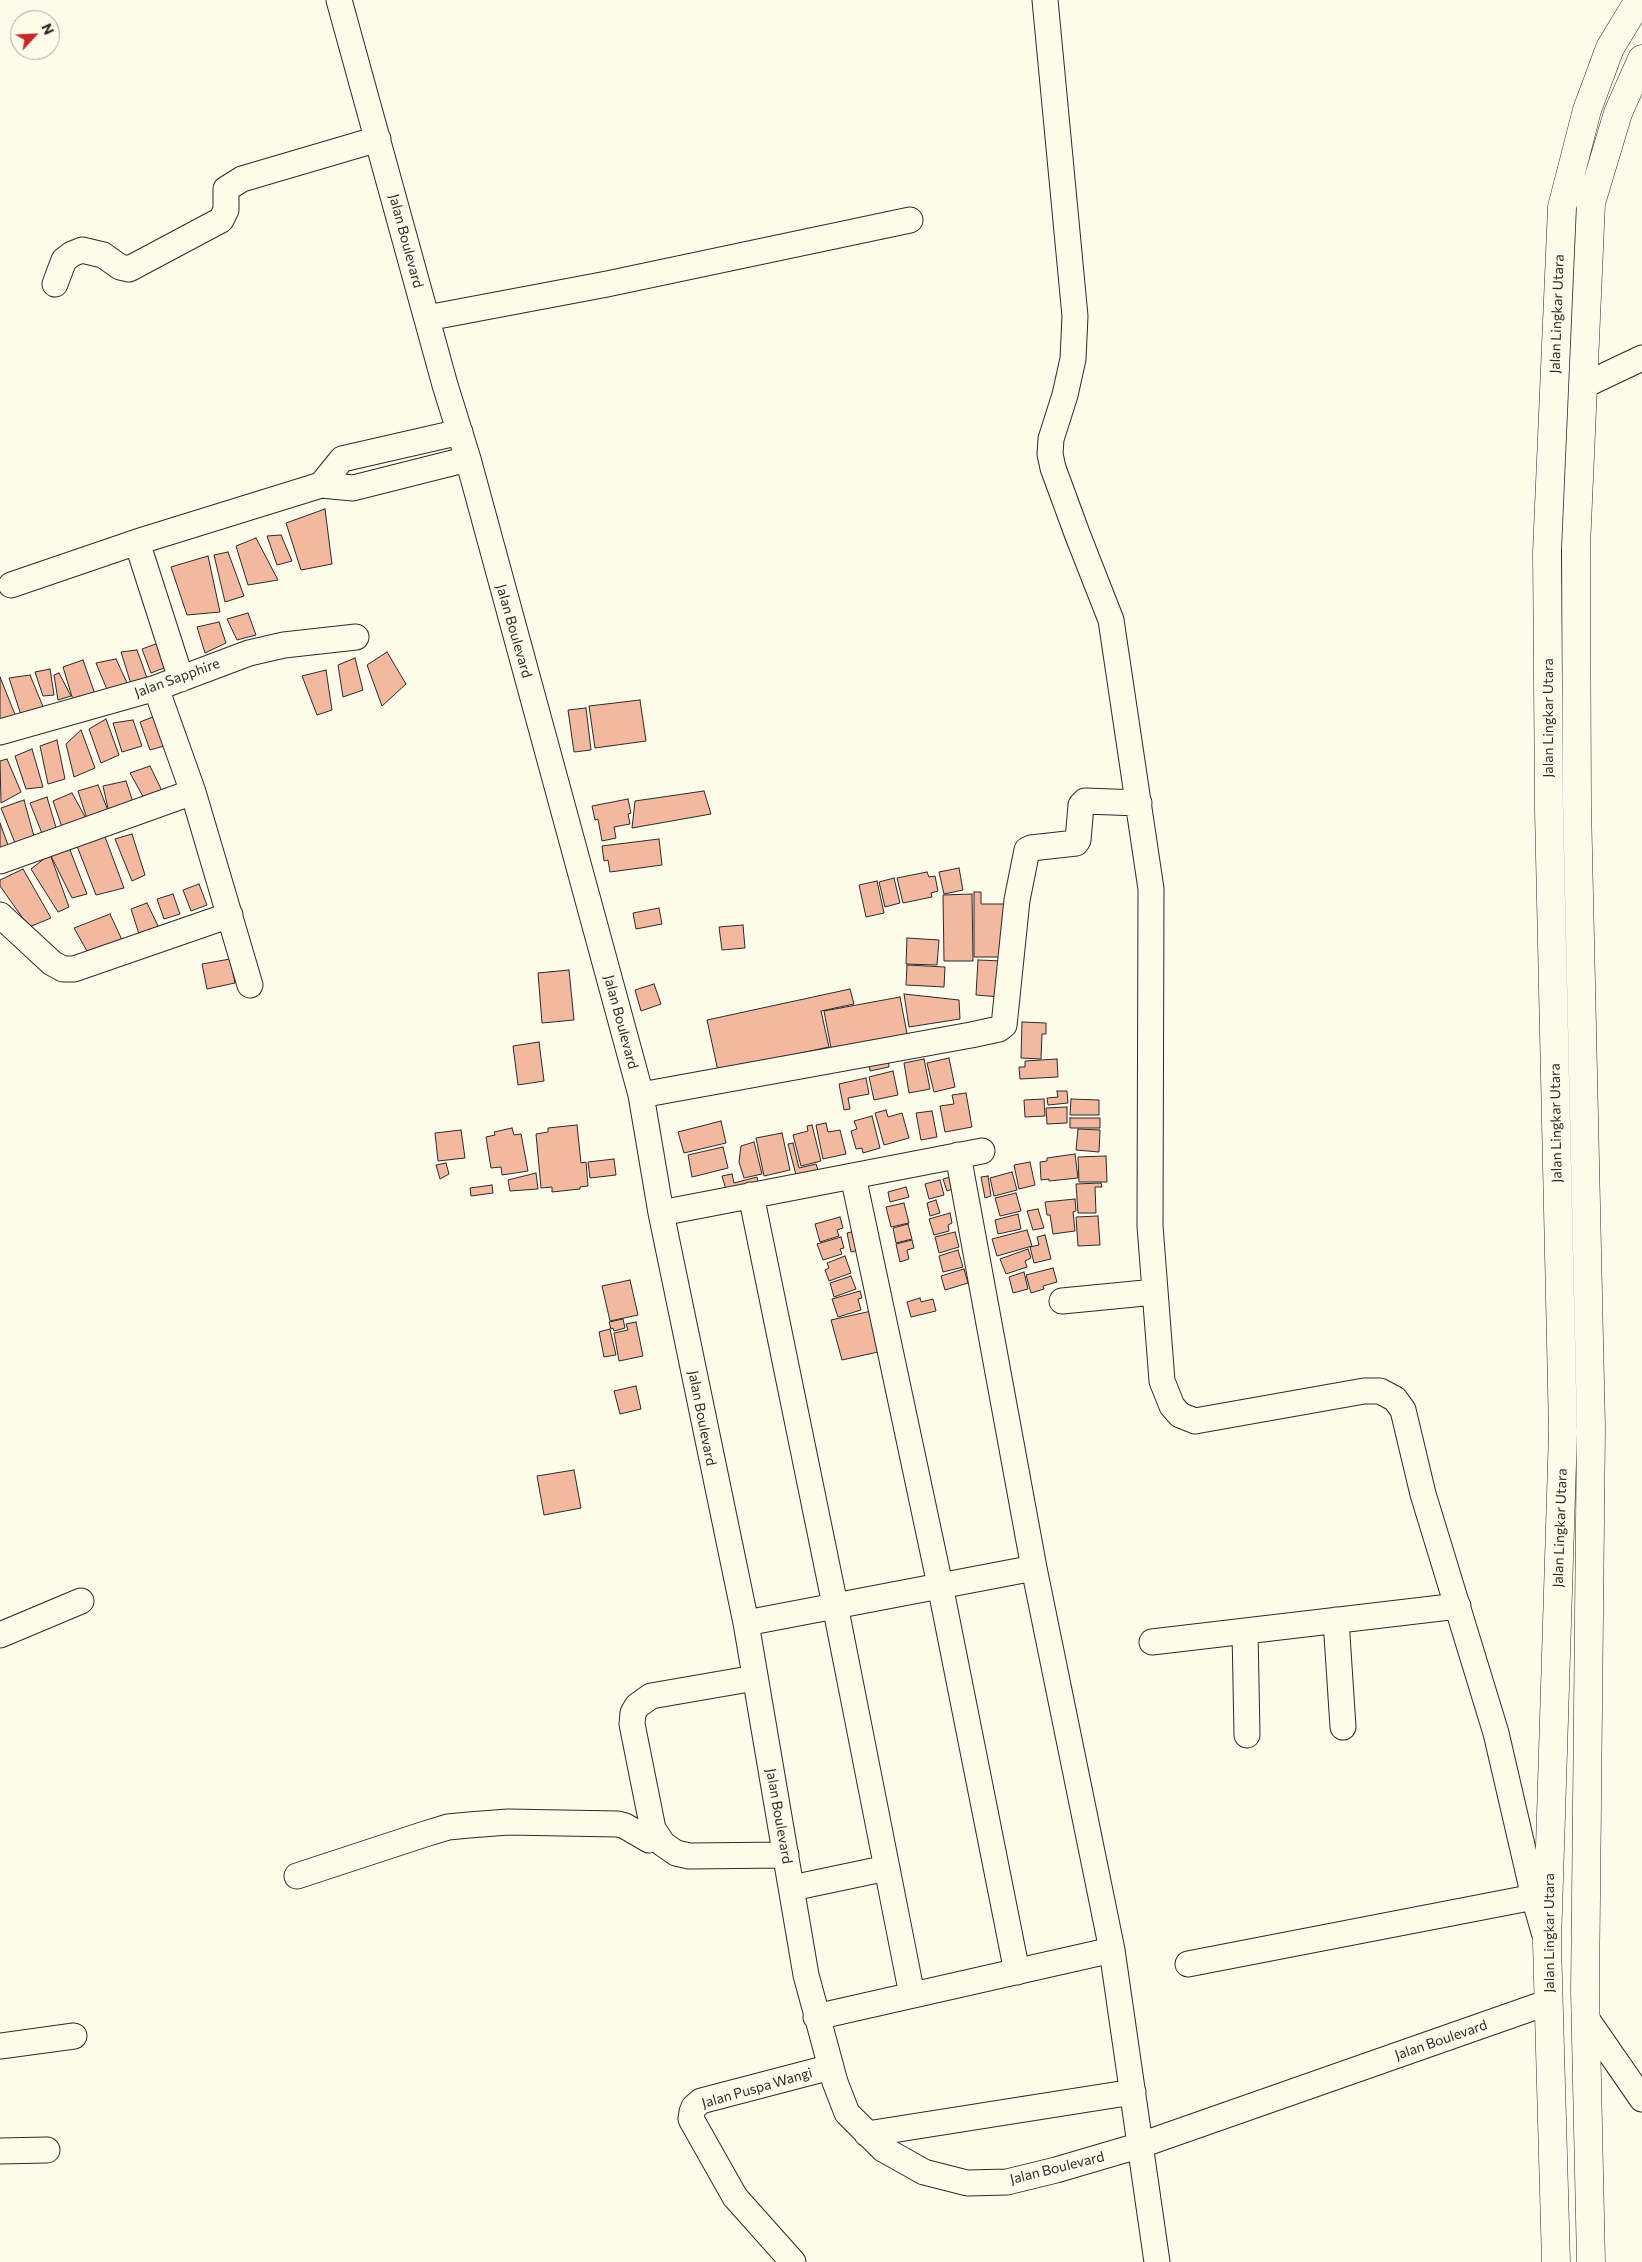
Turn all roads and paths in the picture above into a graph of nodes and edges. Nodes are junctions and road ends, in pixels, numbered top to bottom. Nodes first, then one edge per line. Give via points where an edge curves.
1 (339, 0) edge
2 (1045, 0) edge
3 (1639, 0) edge
4 (1610, 48) junction
5 (1641, 60) edge
6 (378, 139) junction
7 (910, 220) dead end
8 (54, 284) dead end
9 (427, 318) junction
10 (1642, 358) edge
11 (1583, 386) junction
12 (460, 432) junction
13 (468, 459) junction
14 (321, 485) junction
15 (137, 542) junction
16 (11, 585) dead end
17 (356, 637) dead end
18 (181, 679) junction
19 (156, 688) junction
20 (0, 732) edge
21 (193, 792) junction
22 (1139, 803) junction
23 (0, 862) edge
24 (0, 915) edge
25 (230, 915) junction
26 (250, 985) dead end
27 (641, 1095) junction
28 (853, 1176) junction
29 (751, 1195) junction
30 (661, 1213) junction
31 (1155, 1292) junction
32 (1062, 1301) dead end
33 (1034, 1568) junction
34 (940, 1585) junction
35 (81, 1601) dead end
36 (836, 1605) junction
37 (1458, 1606) junction
38 (1336, 1620) junction
39 (746, 1623) junction
40 (1245, 1631) junction
41 (0, 1635) edge
42 (1152, 1642) dead end
43 (755, 1678) junction
44 (1554, 1706) junction
45 (1588, 1709) junction
46 (1343, 1727) dead end
47 (1247, 1735) dead end
48 (657, 1838) junction
49 (786, 1855) junction
50 (887, 1868) junction
51 (297, 1876) dead end
52 (792, 1888) junction
53 (1534, 1897) junction
54 (1547, 1943) junction
55 (1112, 1950) junction
56 (1188, 1964) dead end
57 (1017, 1972) junction
58 (912, 1995) junction
59 (1549, 2002) junction
60 (816, 2017) junction
61 (1586, 2018) junction
62 (74, 2036) dead end
63 (0, 2046) edge
64 (830, 2067) junction
65 (1133, 2092) junction
66 (1642, 2099) edge
67 (867, 2134) junction
68 (1141, 2145) junction
69 (47, 2150) dead end
70 (0, 2151) edge
71 (1554, 2208) junction
72 (1590, 2212) junction
73 (793, 2262) edge
74 (1157, 2262) edge
75 (1556, 2262) edge
76 (1590, 2262) edge

1 - 6 street, Jalan Boulevard
2 - 22 street via 1075,316 1073,359 1051,439 1050,454 1111,620
3 - 4 main road, Jalan Lingkar Utara
4 - 5 main road
4 - 44 main road, Jalan Lingkar Utara via 1587,110 1562,207 1548,552 1549,821 1563,1431
5 - 11 main road, Jalan Lingkar Utara via 1618,113 1590,203
6 - 8 street via 242,179 226,190 226,210 221,220 129,269 120,267 103,255 82,250 72,254 64,260
6 - 9 street, Jalan Boulevard
7 - 9 street
9 - 12 street, Jalan Boulevard
10 - 11 street
11 - 45 main road, Jalan Lingkar Utara via 1576,547 1577,806 1592,1427
12 - 13 street, Jalan Boulevard
12 - 14 street via 342,460
13 - 14 street via 353,488
13 - 27 street, Jalan Boulevard
14 - 15 street
15 - 16 street
15 - 18 street
17 - 18 street, Jalan Sapphire via 258,651
18 - 19 street, Jalan Sapphire
19 - 20 street, Jalan Sapphire
19 - 21 street
21 - 23 street
21 - 25 street
22 - 27 street via 1085,801 1081,805 1076,843 1027,850 1017,900 1002,1027
22 - 31 street via 1151,889 1150,1226
24 - 25 street via 52,963 63,969 74,969
25 - 26 street
27 - 30 street, Jalan Boulevard
28 - 29 street
28 - 33 street via 970,1153
28 - 34 street
29 - 30 street
29 - 36 street
30 - 39 street, Jalan Boulevard
31 - 32 street
31 - 37 street via 1162,1381 1166,1396 1180,1415 1195,1421 1364,1390 1380,1392 1395,1399 1403,1410 1423,1494
33 - 34 street
33 - 55 street
34 - 36 street
34 - 57 street
35 - 41 street
36 - 39 street
36 - 50 street
37 - 38 street
37 - 53 street via 1496,1733
38 - 40 street
38 - 46 street
39 - 43 street, Jalan Boulevard
40 - 42 street
40 - 47 street
43 - 48 street via 651,1696 637,1706 632,1724
43 - 49 street, Jalan Boulevard
44 - 45 main road
44 - 54 main road, Jalan Lingkar Utara
45 - 61 main road, Jalan Lingkar Utara
48 - 49 street via 670,1850 689,1856
48 - 51 street via 649,1840 618,1824 469,1824 448,1827
49 - 52 street, Jalan Boulevard
50 - 52 street
50 - 58 street
52 - 60 street, Jalan Boulevard
53 - 54 street
53 - 56 street
54 - 59 main road, Jalan Lingkar Utara
55 - 57 street
55 - 65 street
57 - 58 street
58 - 60 street
59 - 68 street, Jalan Boulevard
59 - 71 main road, Jalan Lingkar Utara
60 - 64 street, Jalan Boulevard
61 - 66 street
61 - 72 main road, Jalan Lingkar Utara
62 - 63 street
64 - 67 street, Jalan Boulevard via 847,2113
64 - 73 street, Jalan Puspa Wangi via 701,2101 692,2112 691,2119 735,2197
65 - 67 street
65 - 68 street
67 - 68 street, Jalan Boulevard via 883,2149 924,2172 967,2183 1007,2182
68 - 74 street
69 - 70 street
71 - 72 main road
71 - 75 main road, Jalan Lingkar Utara
72 - 76 main road, Jalan Lingkar Utara

